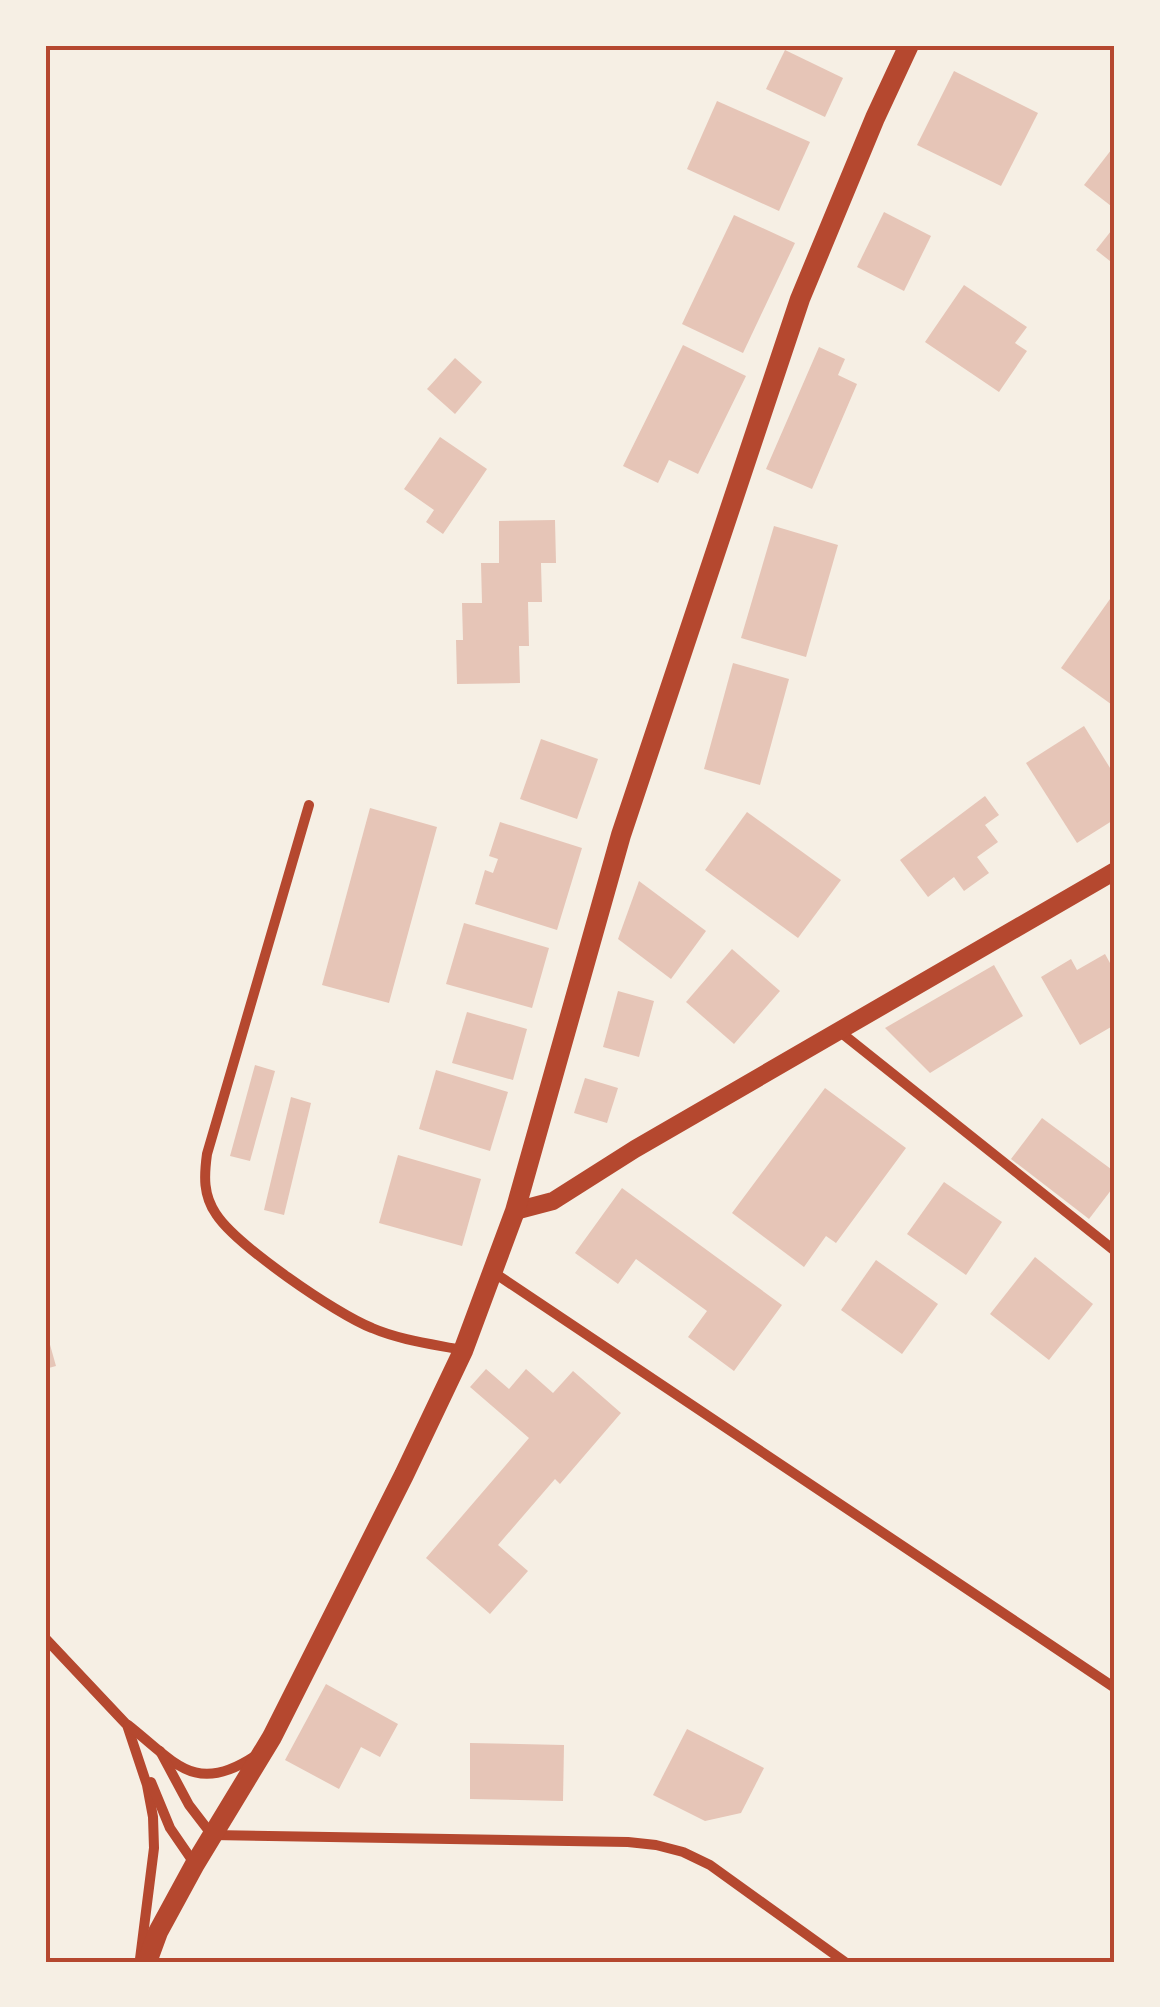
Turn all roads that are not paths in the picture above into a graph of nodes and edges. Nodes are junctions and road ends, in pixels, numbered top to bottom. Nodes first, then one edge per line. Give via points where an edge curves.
1 (909, 45) edge
2 (309, 804) dead end
3 (1115, 870) edge
4 (840, 1031) junction
5 (515, 1211) junction
6 (1115, 1251) edge
7 (493, 1272) junction
8 (464, 1350) junction
9 (45, 1638) edge
10 (1115, 1688) edge
11 (127, 1725) junction
12 (264, 1750) junction
13 (160, 1751) junction
14 (138, 1759) junction
15 (212, 1834) junction
16 (194, 1864) junction
17 (144, 1962) edge
18 (845, 1962) edge

1 - 5 main road via 800,298 621,836
2 - 8 street via 207,1154 206,1193 216,1216 236,1235 343,1314 392,1336
3 - 4 street
4 - 5 street via 553,1201
4 - 6 street
5 - 7 main road
7 - 8 main road
7 - 10 street
8 - 12 main road
9 - 11 street
11 - 13 street
11 - 14 street
12 - 13 street via 212,1775 189,1772
12 - 15 main road
13 - 15 street
14 - 16 street
14 - 17 street via 154,1848
15 - 16 main road
15 - 18 street via 656,1845 717,1868
16 - 17 main road

